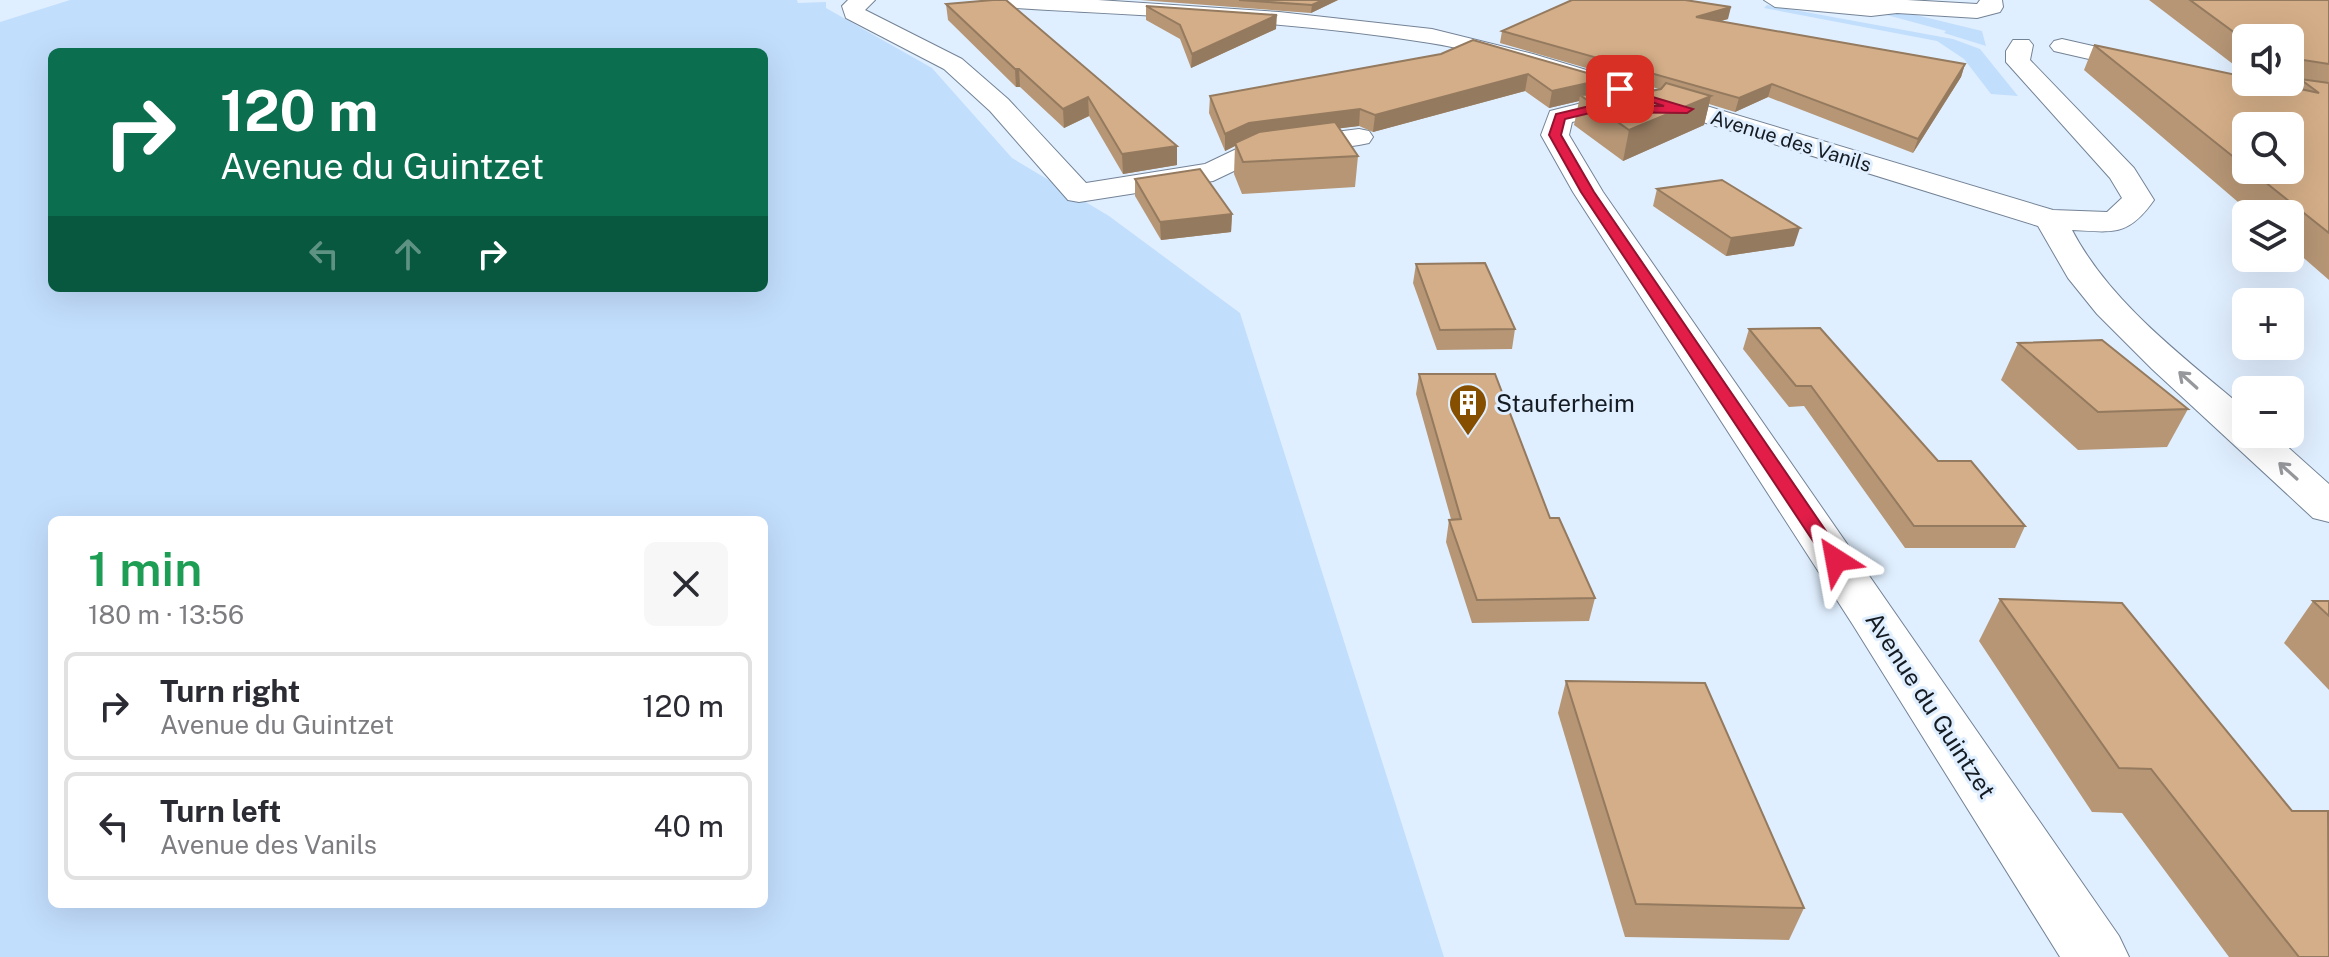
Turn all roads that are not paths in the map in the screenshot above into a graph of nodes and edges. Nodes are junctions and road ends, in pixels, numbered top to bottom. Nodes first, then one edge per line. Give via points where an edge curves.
1 (864, 0) edge
2 (1001, 0) edge
3 (1775, 0) edge
4 (1992, 1) edge
5 (1886, 3) edge
6 (2020, 35) junction
7 (2180, 74) edge
8 (1687, 109) junction
9 (1359, 137) edge
10 (2051, 220) junction
11 (2232, 419) edge
12 (2263, 448) edge
13 (2329, 508) edge
14 (2096, 957) edge

1 - 9 street via 853,6 854,13 953,64 999,105 1079,193 1213,172 1249,152
2 - 8 street, Avenue des Vanils via 1279,19 1432,36
3 - 5 street via 1858,9
4 - 5 street via 1992,7 1977,11
5 - 6 street
6 - 7 street
6 - 10 street, Avenue des Vanils via 2018,62 2123,174 2138,200 2115,222
8 - 10 street, Avenue des Vanils
8 - 14 street, Avenue du Guintzet via 1594,108 1560,117 1555,135
11 -> 10 street via 2092,285 2059,241
13 -> 12 street

